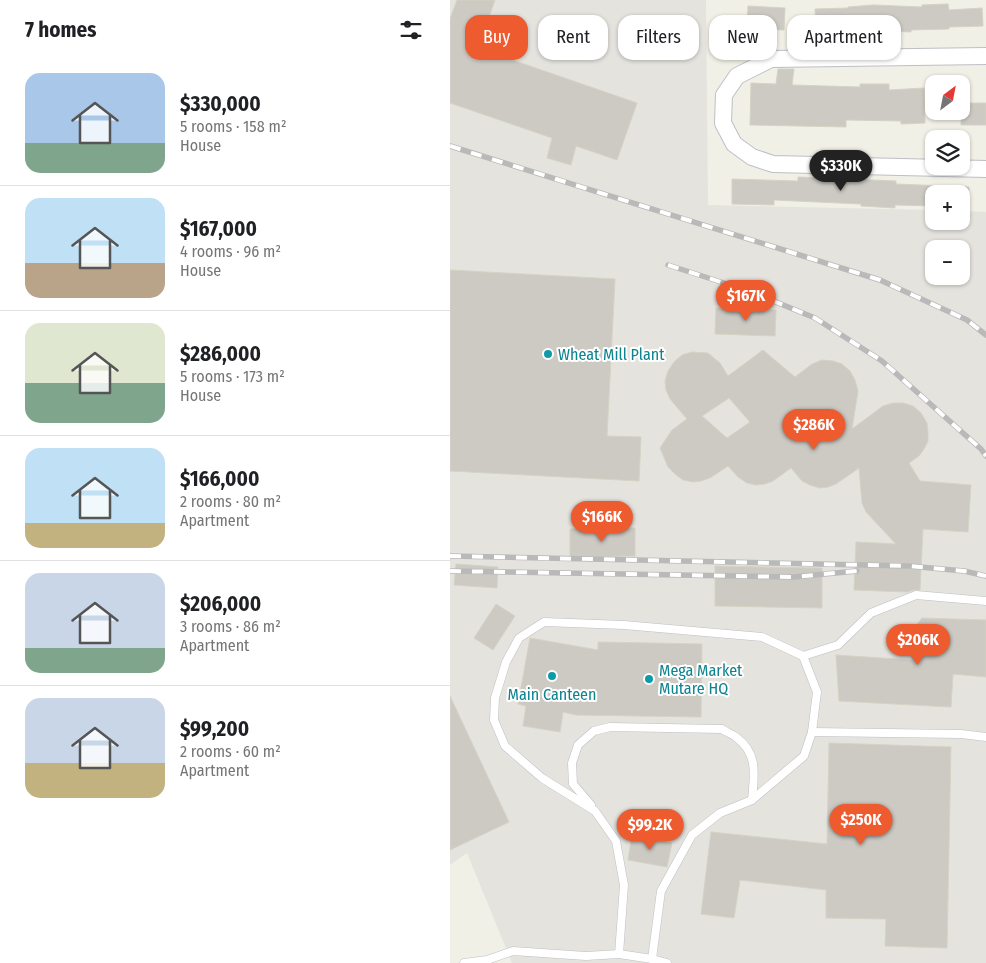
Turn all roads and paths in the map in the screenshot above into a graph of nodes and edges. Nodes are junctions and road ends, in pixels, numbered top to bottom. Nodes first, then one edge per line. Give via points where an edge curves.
1 (986, 56) edge
2 (986, 169) edge
3 (986, 601) edge
4 (803, 656) junction
5 (812, 732) junction
6 (986, 737) edge
7 (752, 800) junction
8 (595, 811) junction
9 (618, 954) junction
10 (652, 959) junction
11 (487, 962) edge
12 (464, 963) edge
13 (667, 963) edge

1 - 2 street via 771,59 736,76 724,95 722,123 734,144 752,157 773,164
3 - 4 lane via 916,595 872,613 838,644
4 - 5 lane via 816,692
4 - 8 lane via 762,637 624,625 544,622 519,638 506,662 495,698 494,720 505,746 542,778
5 - 6 lane
5 - 7 lane via 804,756
7 - 8 lane via 754,761 737,737 722,729 610,727 594,731 578,745 572,763 573,784
7 - 10 lane via 720,813 692,835 662,891
8 - 9 lane via 616,842 624,885
9 - 10 lane
9 - 11 lane via 586,956 512,952
10 - 13 lane
11 - 12 lane

